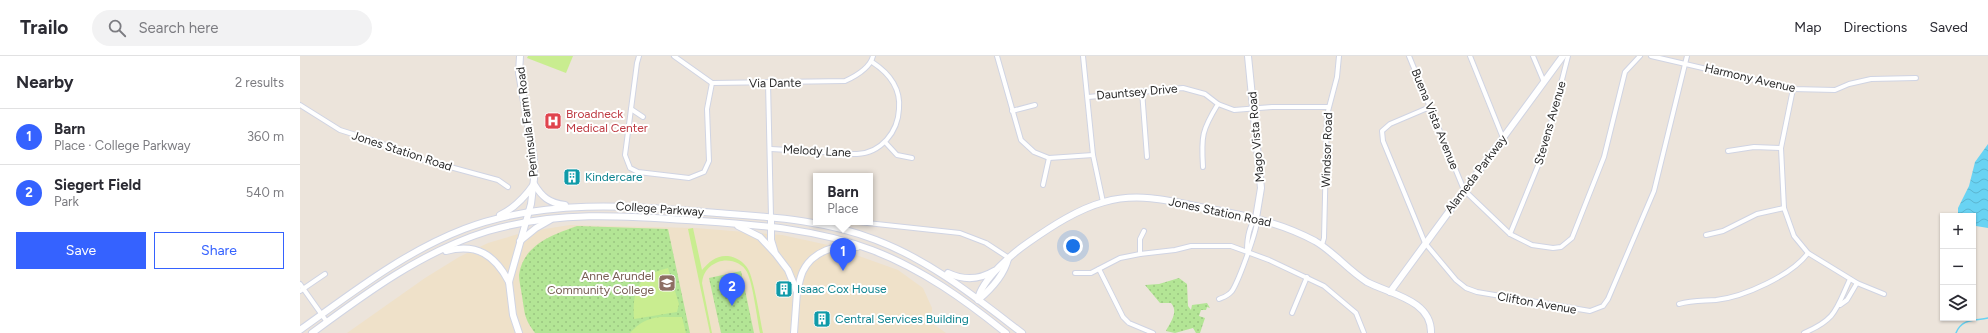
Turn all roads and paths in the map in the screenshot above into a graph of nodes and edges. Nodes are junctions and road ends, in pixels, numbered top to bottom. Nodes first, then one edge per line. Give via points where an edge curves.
1 (520, 56) edge
2 (639, 56) edge
3 (674, 56) edge
4 (873, 56) edge
5 (997, 56) edge
6 (1083, 56) edge
7 (1248, 56) edge
8 (1339, 56) edge
9 (1409, 56) edge
10 (1470, 56) edge
11 (1533, 56) edge
12 (1563, 56) edge
13 (1568, 56) edge
14 (1640, 56) edge
15 (1651, 56) edge
16 (1687, 56) edge
17 (872, 62) junction
18 (1685, 64) junction
19 (1916, 78) dead end
20 (1544, 82) junction
21 (712, 83) junction
22 (768, 84) junction
23 (1793, 89) junction
24 (1142, 91) junction
25 (1088, 97) junction
26 (1218, 104) junction
27 (300, 105) edge
28 (1035, 105) dead end
29 (1328, 107) junction
30 (1430, 107) junction
31 (631, 109) junction
32 (1253, 109) junction
33 (1012, 111) junction
34 (643, 117) dead end
35 (1503, 138) junction
36 (885, 142) junction
37 (1781, 148) junction
38 (771, 149) junction
39 (1728, 151) dead end
40 (1093, 155) junction
41 (912, 158) dead end
42 (1049, 158) junction
43 (1147, 158) dead end
44 (1203, 167) dead end
45 (534, 184) junction
46 (1043, 185) dead end
47 (508, 187) dead end
48 (1464, 190) junction
49 (1103, 202) junction
50 (581, 206) junction
51 (1784, 208) junction
52 (529, 212) junction
53 (772, 217) junction
54 (554, 218) junction
55 (1256, 218) junction
56 (486, 222) junction
57 (526, 222) junction
58 (729, 223) junction
59 (813, 224) edge
60 (873, 224) edge
61 (819, 225) edge
62 (771, 226) junction
63 (1144, 231) dead end
64 (1510, 234) junction
65 (1706, 235) dead end
66 (520, 241) junction
67 (1425, 243) junction
68 (1322, 245) junction
69 (872, 249) junction
70 (1247, 251) junction
71 (775, 253) junction
72 (1808, 253) junction
73 (1140, 254) junction
74 (429, 256) junction
75 (1009, 258) junction
76 (931, 266) junction
77 (998, 269) junction
78 (1098, 269) junction
79 (1075, 273) dead end
80 (325, 274) dead end
81 (1307, 277) junction
82 (1850, 279) junction
83 (509, 282) junction
84 (1857, 283) junction
85 (300, 284) edge
86 (302, 290) edge
87 (797, 292) junction
88 (1390, 292) junction
89 (1884, 294) dead end
90 (978, 299) junction
91 (1219, 299) dead end
92 (1679, 304) dead end
93 (1840, 305) junction
94 (973, 306) junction
95 (1292, 313) dead end
96 (321, 315) junction
97 (327, 322) junction
98 (300, 330) edge
99 (312, 333) edge
100 (519, 333) edge
101 (794, 333) edge
102 (1006, 333) edge
103 (1022, 333) edge
104 (1153, 333) edge
105 (1364, 333) edge
106 (1431, 333) edge
107 (1804, 333) edge

1 - 45 main road, Peninsula Farm Road via 522,90 534,159
2 - 31 street
3 - 21 street
4 - 17 street
5 - 33 street
6 - 25 street
7 - 32 main road, Mago Vista Road
8 - 29 street, Windsor Road via 1337,77
9 - 30 street, Buena Vista Avenue
10 - 35 street
11 - 20 street
12 - 20 main road, Alameda Parkway
13 - 64 street, Stevens Avenue via 1544,151
14 - 64 street, Buena Vista Avenue via 1625,72 1604,157 1572,238 1561,247 1542,247
15 - 18 street, Harmony Avenue
16 - 18 street, Clifton Avenue
17 - 22 street, Via Dante via 845,82
17 - 36 street via 889,76 899,97 898,120 890,138
18 - 23 street, Harmony Avenue
18 - 67 street, Clifton Avenue via 1654,191 1603,306 1590,311 1580,311 1471,290 1456,280
19 - 23 street, Harmony Avenue via 1871,79 1835,90
20 - 35 main road, Alameda Parkway
21 - 22 street, Via Dante
21 - 31 street via 707,109 709,161 704,172 689,178 638,172 630,168 625,154
22 - 38 street
23 - 37 street
24 - 25 street, Dauntsey Drive
24 - 26 street, Dauntsey Drive via 1191,89 1205,94
24 - 43 street
25 - 40 street
26 - 32 street, Dauntsey Drive via 1234,110
26 - 44 street via 1202,134
27 - 47 street, Jones Station Road via 340,130 417,158 498,180
28 - 33 street
29 - 32 street, Dauntsey Drive
29 - 68 street, Windsor Road
30 - 48 street, Buena Vista Avenue
30 - 67 street, Clifton Avenue via 1390,124 1382,131 1383,141
31 - 34 street
32 - 55 main road, Mago Vista Road via 1261,188
33 - 42 street via 1021,140 1034,152
35 - 48 main road, Alameda Parkway
36 - 38 street, Melody Lane via 858,154
36 - 41 street via 897,154
37 - 39 street via 1754,147
37 - 51 street
38 - 53 street
40 - 42 street
40 - 49 street
42 - 46 street
45 - 50 main road via 548,201
45 - 52 main road, Peninsula Farm Road
45 - 56 main road via 511,210
48 - 64 street, Buena Vista Avenue
48 - 67 main road, Alameda Parkway
49 - 55 main road, Jones Station Road via 1144,197
49 - 75 main road, Jones Station Road via 1075,214
50 - 52 main road, College Parkway
50 - 53 main road, College Parkway via 642,207
51 - 65 street via 1757,214 1723,231
51 - 72 street via 1794,236
52 - 56 main road, College Parkway
52 - 57 main road, Peninsula Farm Road
53 - 59 main road, College Parkway
53 - 62 main road
54 - 57 main road, College Parkway
54 - 58 main road, College Parkway via 599,215
54 - 66 main road
55 - 68 main road, Jones Station Road via 1291,230
55 - 70 street via 1247,241
56 - 96 main road, College Parkway via 442,239 404,258
57 - 66 main road, Peninsula Farm Road
57 - 74 main road, College Parkway via 474,236
58 - 62 main road, College Parkway
58 - 71 main road via 753,232
60 - 75 street via 960,233 986,243
61 - 76 main road, College Parkway via 848,230 896,248
62 - 69 main road, College Parkway via 828,236
62 - 71 main road via 771,240
63 - 73 street via 1140,239
66 - 83 main road, Peninsula Farm Road
67 - 88 main road, Alameda Parkway
68 - 88 main road, Jones Station Road via 1358,276
69 - 87 main road via 834,247 820,253 803,271
69 - 94 main road, College Parkway via 921,273
70 - 73 street via 1231,246 1207,245
70 - 81 street
70 - 91 street via 1232,290 1226,297
71 - 87 main road via 788,270
72 - 82 street
72 - 92 street via 1790,270 1735,296
73 - 78 street via 1120,258
74 - 83 main road via 458,248 483,252 503,270
74 - 97 main road, College Parkway via 400,272
75 - 77 main road, Jones Station Road
75 - 90 main road, Jones Station Road via 1006,268 985,295
76 - 77 main road via 955,276 969,278 983,276
76 - 90 main road, College Parkway
77 - 90 main road, Jones Station Road via 980,292
78 - 79 street via 1091,273
78 - 104 street via 1123,317 1129,323
80 - 86 street
81 - 95 street
81 - 105 street via 1346,303 1356,314
82 - 84 street
82 - 93 street
83 - 100 main road via 513,315
84 - 89 street
84 - 93 street via 1847,300
85 - 86 street
86 - 96 street
87 - 101 main road
88 - 106 main road, Jones Station Road via 1424,311 1430,322
90 - 94 main road, Jones Station Road
90 - 103 main road, College Parkway
93 - 107 street via 1829,319
94 - 102 main road, College Parkway
96 - 97 street
96 - 98 main road, College Parkway
97 - 99 main road, College Parkway

